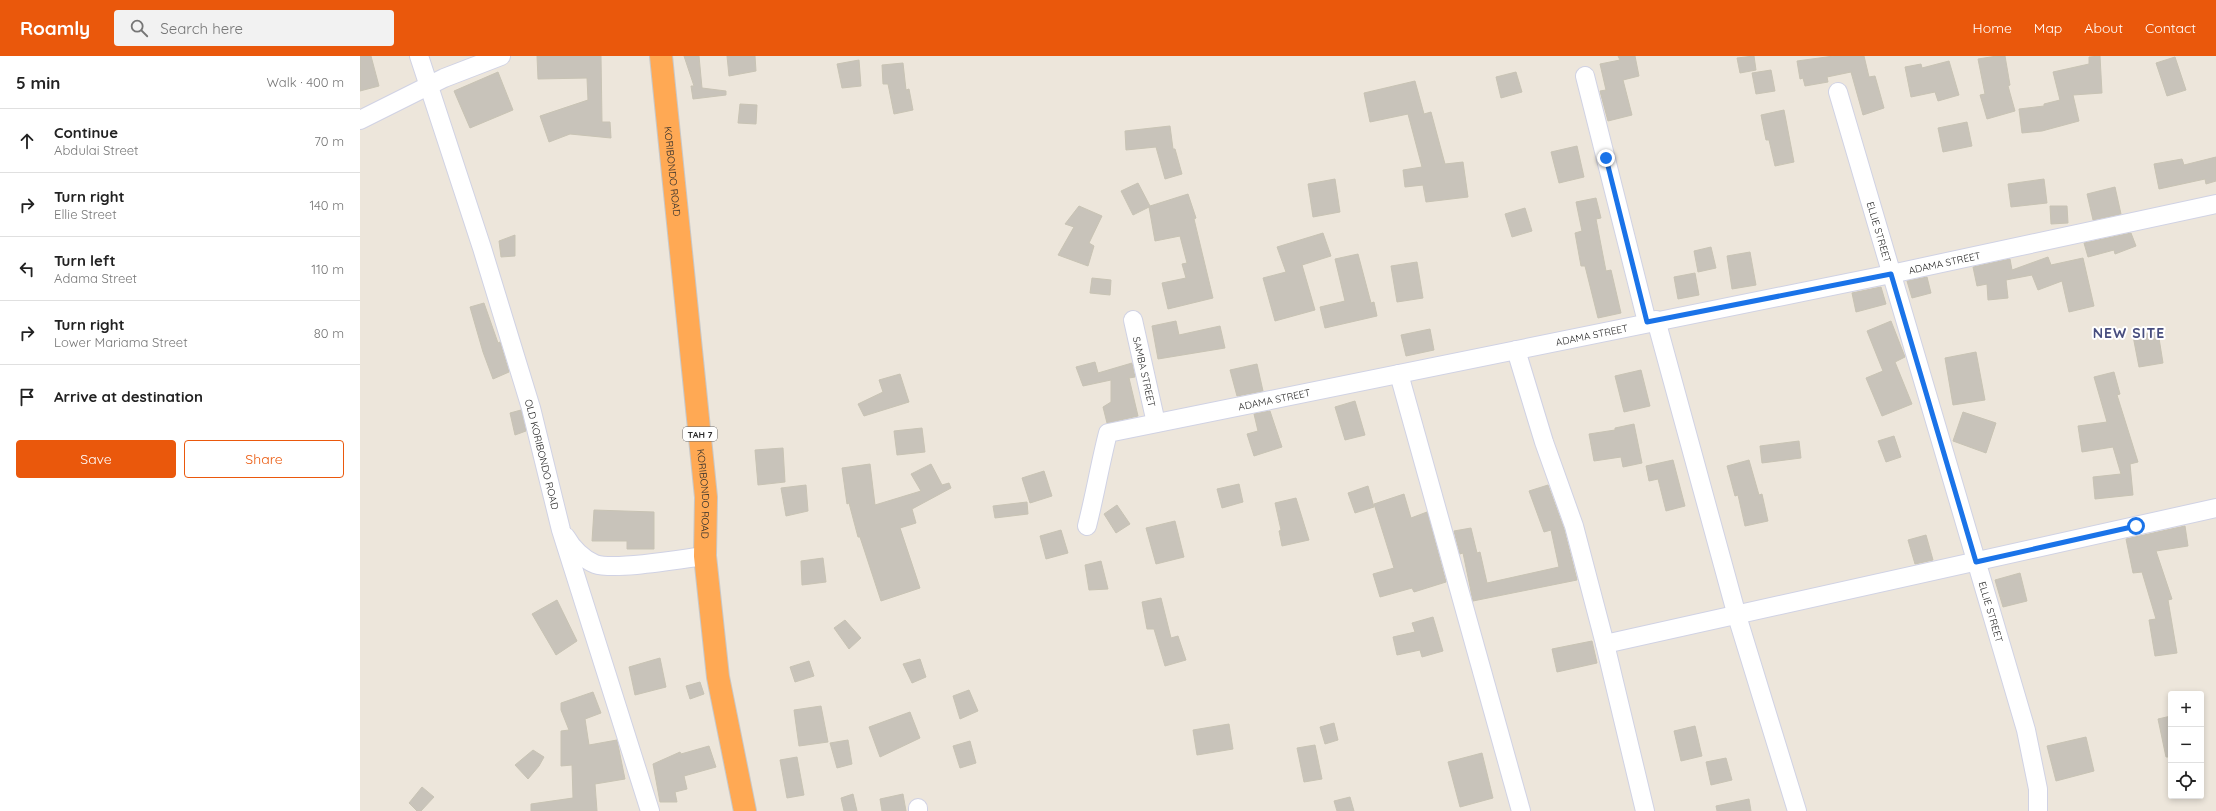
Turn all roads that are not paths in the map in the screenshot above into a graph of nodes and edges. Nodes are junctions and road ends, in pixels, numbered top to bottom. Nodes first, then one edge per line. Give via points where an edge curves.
1 (419, 56) edge
2 (501, 56) edge
3 (661, 56) edge
4 (1585, 76) dead end
5 (430, 92) junction
6 (1838, 92) dead end
7 (360, 120) edge
8 (2216, 204) edge
9 (1891, 274) junction
10 (1133, 320) dead end
11 (1652, 321) junction
12 (1516, 350) junction
13 (1399, 374) junction
14 (1156, 423) junction
15 (2216, 508) edge
16 (1087, 526) dead end
17 (561, 530) junction
18 (705, 556) junction
19 (1976, 562) junction
20 (1737, 616) junction
21 (1605, 644) junction
22 (650, 811) edge
23 (745, 811) edge
24 (1521, 811) edge
25 (1644, 811) edge
26 (1797, 811) edge
27 (2038, 811) edge

1 - 5 street, OLD KORIBONDO ROAD
2 - 5 street via 444,78
3 - 18 highway, KORIBONDO ROAD / TAH 7 via 706,497
4 - 11 street
5 - 7 street
5 - 17 street, OLD KORIBONDO ROAD via 531,408
6 - 9 street, ELLIE STREET
8 - 9 street, ADAMA STREET
9 - 11 street, ADAMA STREET
9 - 19 street, ELLIE STREET
10 - 14 street, SAMBA STREET
11 - 12 street, ADAMA STREET
11 - 20 street
12 - 13 street, ADAMA STREET
12 - 21 street via 1544,442 1574,526
13 - 14 street, ADAMA STREET
13 - 24 street
14 - 16 street, ADAMA STREET via 1108,433
15 - 19 street
17 - 18 street via 572,548 595,564 621,566
17 - 22 street, OLD KORIBONDO ROAD
18 - 23 highway, KORIBONDO ROAD / TAH 7 via 718,677
19 - 20 street
19 - 27 street, ELLIE STREET via 2026,730 2038,789
20 - 21 street
20 - 26 street
21 - 25 street

